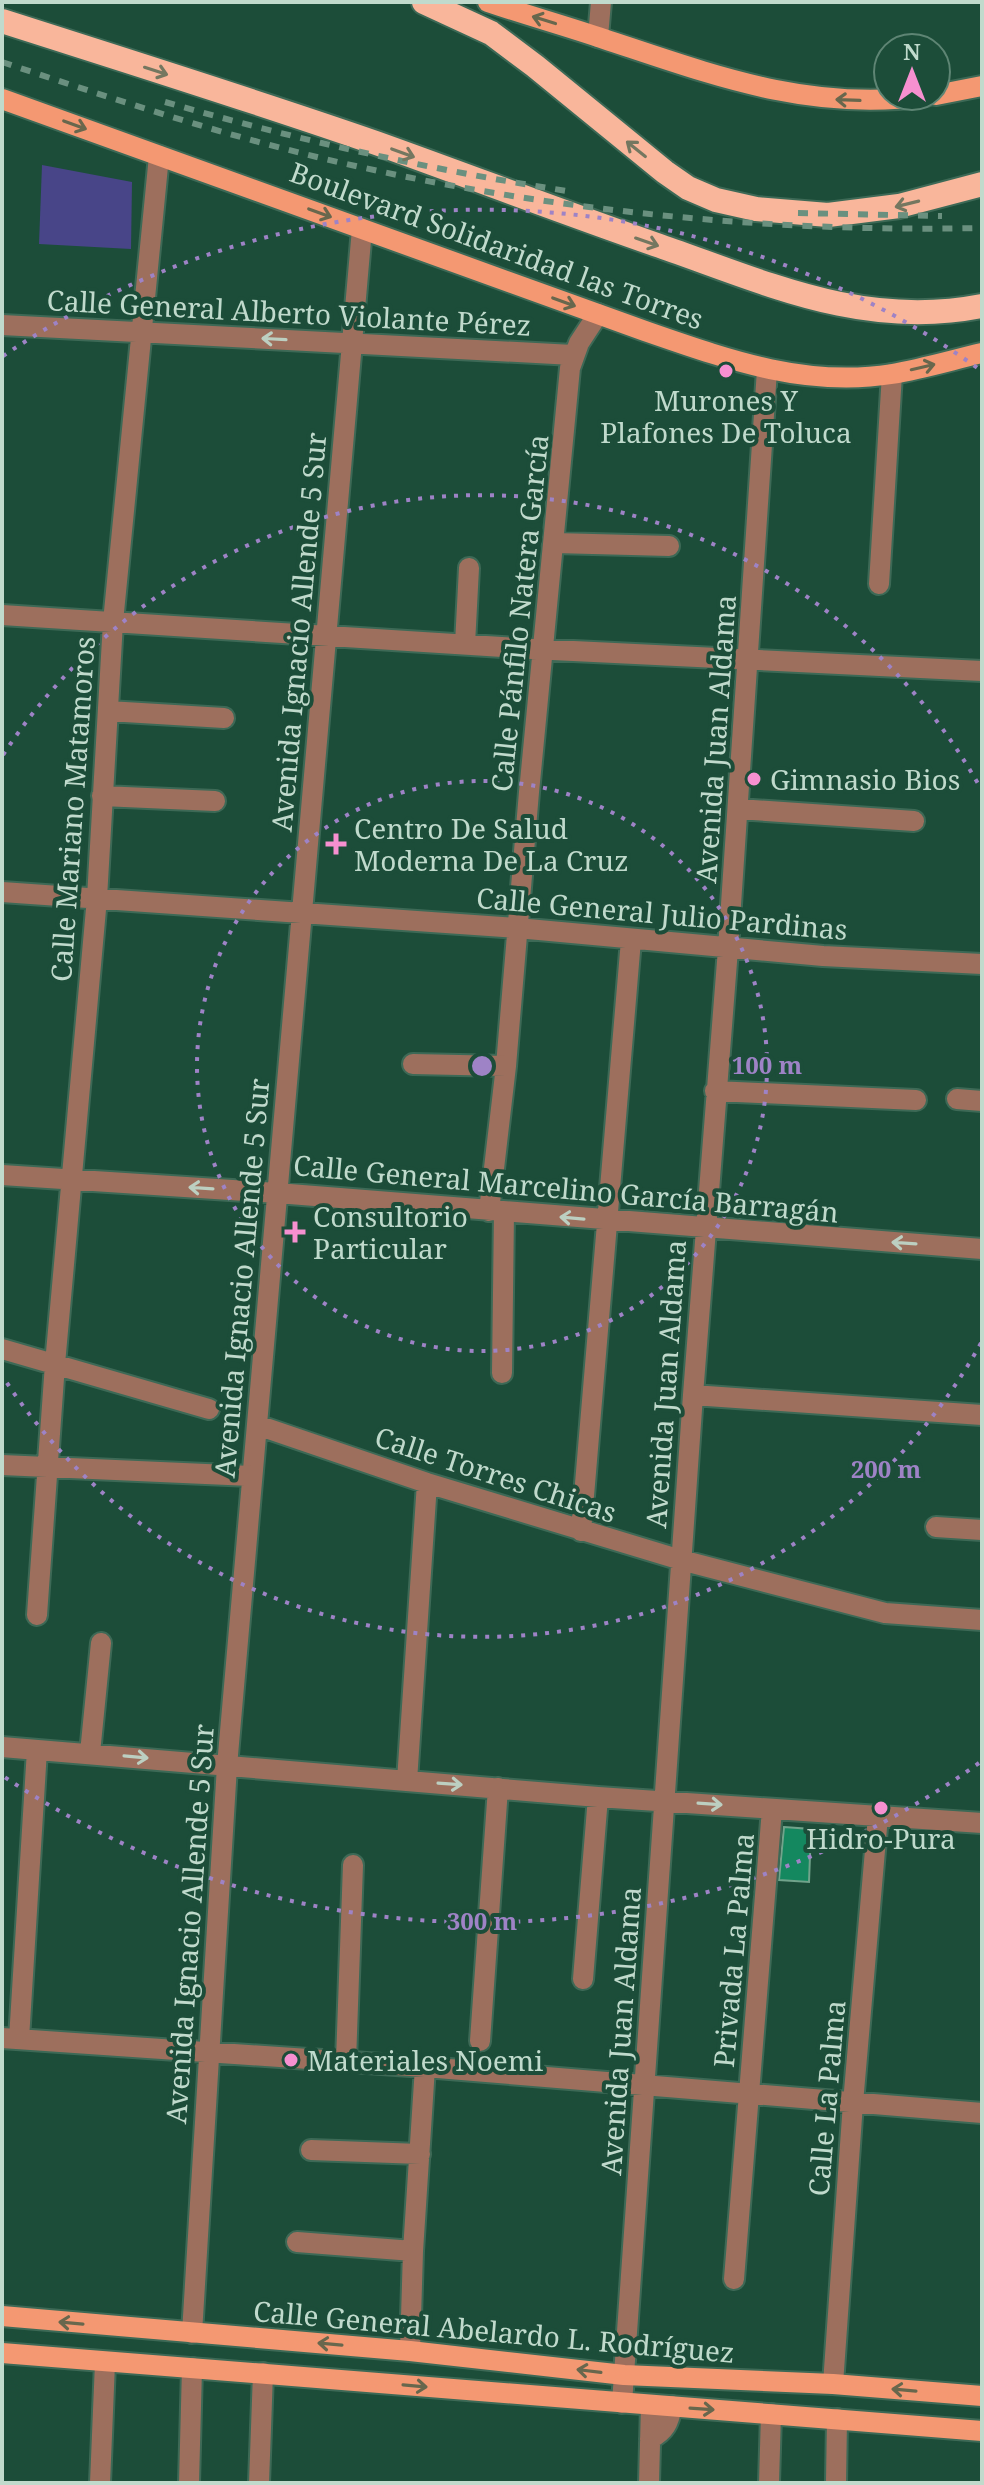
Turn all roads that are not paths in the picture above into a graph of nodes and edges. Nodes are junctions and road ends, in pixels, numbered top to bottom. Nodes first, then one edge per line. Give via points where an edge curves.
1 (424, 2) edge
2 (488, 2) edge
3 (601, 2) edge
4 (2, 21) edge
5 (598, 37) junction
6 (982, 86) edge
7 (952, 92) edge
8 (2, 99) edge
9 (872, 100) edge
10 (159, 156) junction
11 (982, 184) edge
12 (362, 229) junction
13 (982, 306) edge
14 (598, 314) junction
15 (2, 325) edge
16 (142, 332) junction
17 (352, 343) junction
18 (982, 353) edge
19 (573, 355) junction
20 (767, 370) junction
21 (892, 374) junction
22 (555, 543) junction
23 (669, 546) dead end
24 (469, 568) dead end
25 (879, 584) dead end
26 (2, 615) edge
27 (113, 622) junction
28 (327, 635) junction
29 (465, 644) junction
30 (544, 649) junction
31 (748, 658) junction
32 (982, 671) edge
33 (108, 711) junction
34 (224, 718) dead end
35 (102, 796) junction
36 (215, 801) dead end
37 (738, 809) junction
38 (914, 821) dead end
39 (2, 892) edge
40 (97, 898) junction
41 (302, 912) junction
42 (517, 928) junction
43 (631, 940) junction
44 (728, 949) junction
45 (982, 964) edge
46 (413, 1064) dead end
47 (506, 1066) junction
48 (715, 1091) junction
49 (957, 1099) dead end
50 (916, 1100) dead end
51 (982, 1101) edge
52 (2, 1175) edge
53 (73, 1180) junction
54 (277, 1193) junction
55 (496, 1212) junction
56 (606, 1220) junction
57 (705, 1228) junction
58 (982, 1249) edge
59 (2, 1349) edge
60 (55, 1364) junction
61 (502, 1373) dead end
62 (693, 1395) junction
63 (209, 1409) dead end
64 (982, 1415) edge
65 (257, 1425) junction
66 (2, 1465) edge
67 (49, 1467) junction
68 (251, 1476) junction
69 (427, 1483) junction
70 (936, 1527) dead end
71 (982, 1530) edge
72 (581, 1531) junction
73 (681, 1560) junction
74 (37, 1615) dead end
75 (982, 1620) edge
76 (101, 1643) dead end
77 (2, 1747) edge
78 (37, 1750) junction
79 (90, 1753) junction
80 (227, 1766) junction
81 (407, 1781) junction
82 (498, 1788) junction
83 (598, 1797) junction
84 (665, 1801) junction
85 (772, 1809) junction
86 (878, 1816) junction
87 (982, 1823) edge
88 (353, 1865) dead end
89 (583, 1979) dead end
90 (10, 2038) edge
91 (480, 2041) dead end
92 (208, 2051) junction
93 (346, 2061) junction
94 (425, 2067) junction
95 (644, 2087) junction
96 (749, 2095) junction
97 (853, 2103) junction
98 (982, 2113) edge
99 (311, 2150) dead end
100 (420, 2154) junction
101 (297, 2242) dead end
102 (413, 2251) junction
103 (734, 2279) dead end
104 (2, 2316) edge
105 (192, 2333) junction
106 (410, 2351) junction
107 (2, 2353) edge
108 (105, 2363) junction
109 (192, 2368) junction
110 (263, 2373) junction
111 (624, 2375) junction
112 (833, 2384) junction
113 (982, 2396) edge
114 (622, 2403) junction
115 (651, 2405) junction
116 (672, 2406) junction
117 (771, 2414) junction
118 (837, 2419) junction
119 (982, 2431) edge
120 (650, 2439) junction
121 (100, 2483) edge
122 (189, 2483) edge
123 (259, 2483) edge
124 (649, 2483) edge
125 (769, 2483) edge
126 (836, 2483) edge

11 -> 1 highway via 899,206 828,215 716,200 665,172 491,33
5 -> 2 main road
3 - 5 street
4 -> 13 highway, Boulevard Solidaridad las Torres via 373,143 828,303 897,313
9 -> 5 main road via 803,96 746,84
6 - 7 main road
8 -> 10 main road, Boulevard Solidaridad las Torres
10 -> 12 main road, Boulevard Solidaridad las Torres
10 - 16 street, Calle Mariano Matamoros
12 -> 14 main road, Boulevard Solidaridad las Torres
12 - 17 street, Avenida Ignacio Allende 5 Sur
14 - 19 street
14 - 20 main road, Boulevard Solidaridad las Torres
15 - 16 street, Calle General Alberto Violante Pérez
17 -> 16 street, Calle General Alberto Violante Pérez
16 - 27 street, Calle Mariano Matamoros
17 - 19 street, Calle General Alberto Violante Pérez
17 - 28 street, Avenida Ignacio Allende 5 Sur
21 -> 18 main road, Boulevard Solidaridad las Torres
19 - 22 street, Calle Pánfilo Natera García
20 - 21 main road, Boulevard Solidaridad las Torres via 845,379
20 - 31 street, Avenida Juan Aldama
21 - 25 street
22 - 23 street
22 - 30 street, Calle Pánfilo Natera García
24 - 29 street
26 - 27 street
27 - 28 street
27 - 33 street, Calle Mariano Matamoros
28 - 29 street
28 - 41 street, Avenida Ignacio Allende 5 Sur
29 - 30 street
30 - 31 street
30 - 42 street, Calle Pánfilo Natera García
31 - 32 street
31 - 37 street, Avenida Juan Aldama
33 - 34 street
33 - 35 street, Calle Mariano Matamoros
35 - 36 street
35 - 40 street, Calle Mariano Matamoros
37 - 38 street
37 - 44 street, Avenida Juan Aldama
39 - 40 street, Calle General Julio Pardinas
40 - 41 street, Calle General Julio Pardinas
40 - 53 street, Calle Mariano Matamoros
41 - 42 street, Calle General Julio Pardinas
41 - 54 street, Avenida Ignacio Allende 5 Sur
42 - 43 street, Calle General Julio Pardinas
42 - 47 street, Calle Pánfilo Natera García
43 - 44 street, Calle General Julio Pardinas
43 - 56 street
44 - 45 street, Calle General Julio Pardinas
44 - 48 street, Avenida Juan Aldama
46 - 47 street
47 - 55 street, Calle Pánfilo Natera García
48 - 50 street
48 - 57 street, Avenida Juan Aldama
49 - 51 street
52 - 53 street, Calle General Marcelino García Barragán
54 -> 53 street, Calle General Marcelino García Barragán
53 - 60 street, Calle Mariano Matamoros
54 - 55 street, Calle General Marcelino García Barragán
54 - 65 street, Avenida Ignacio Allende 5 Sur
56 -> 55 street, Calle General Marcelino García Barragán
55 - 61 street, Calle Pánfilo Natera García
56 - 57 street, Calle General Marcelino García Barragán
56 - 72 street
58 -> 57 street, Calle General Marcelino García Barragán
57 - 62 street, Avenida Juan Aldama
59 - 60 street
60 - 63 street
60 - 67 street, Calle Mariano Matamoros
62 - 64 street
62 - 73 street, Avenida Juan Aldama
65 - 68 street, Avenida Ignacio Allende 5 Sur
65 - 69 street, Calle Torres Chicas
66 - 67 street
67 - 68 street
67 - 74 street, Calle Mariano Matamoros
68 - 80 street, Avenida Ignacio Allende 5 Sur
69 - 72 street, Calle Torres Chicas
69 - 81 street
70 - 71 street
72 - 73 street, Calle Torres Chicas
73 - 75 street, Calle Torres Chicas via 860,1607
73 - 84 street, Avenida Juan Aldama
76 - 79 street
77 - 78 street
78 - 79 street
78 - 90 street
79 -> 80 street
80 - 81 street
80 - 92 street, Avenida Ignacio Allende 5 Sur
81 -> 82 street
82 - 83 street
82 - 91 street
83 - 84 street
83 - 89 street
84 -> 85 street
84 - 95 street, Avenida Juan Aldama
85 - 86 street
85 - 96 street, Privada La Palma
86 - 87 street
86 - 97 street, Calle La Palma
88 - 93 street
90 - 92 street
92 - 93 street
92 - 105 street, Avenida Ignacio Allende 5 Sur
93 - 94 street
94 - 95 street
94 - 100 street
95 - 96 street
95 - 111 street, Avenida Juan Aldama
96 - 97 street
96 - 103 street, Privada La Palma
97 - 98 street
97 - 112 street, Calle La Palma
99 - 100 street
100 - 102 street
101 - 102 street
102 - 106 street
105 -> 104 main road, Calle General Abelardo L. Rodríguez
106 -> 105 main road, Calle General Abelardo L. Rodríguez
111 -> 106 main road, Calle General Abelardo L. Rodríguez
107 - 108 main road
108 - 109 main road
108 - 121 street
109 - 110 main road
109 - 122 street
110 -> 114 main road
110 - 123 street
111 - 112 main road, Calle General Abelardo L. Rodríguez
111 - 114 street, Avenida Juan Aldama
113 -> 112 main road, Calle General Abelardo L. Rodríguez
114 - 115 main road
115 - 116 main road
115 - 120 street
116 -> 117 main road
116 - 120 street via 665,2429
117 - 118 main road
117 - 125 street
118 - 119 main road
118 - 126 street
120 - 124 street

